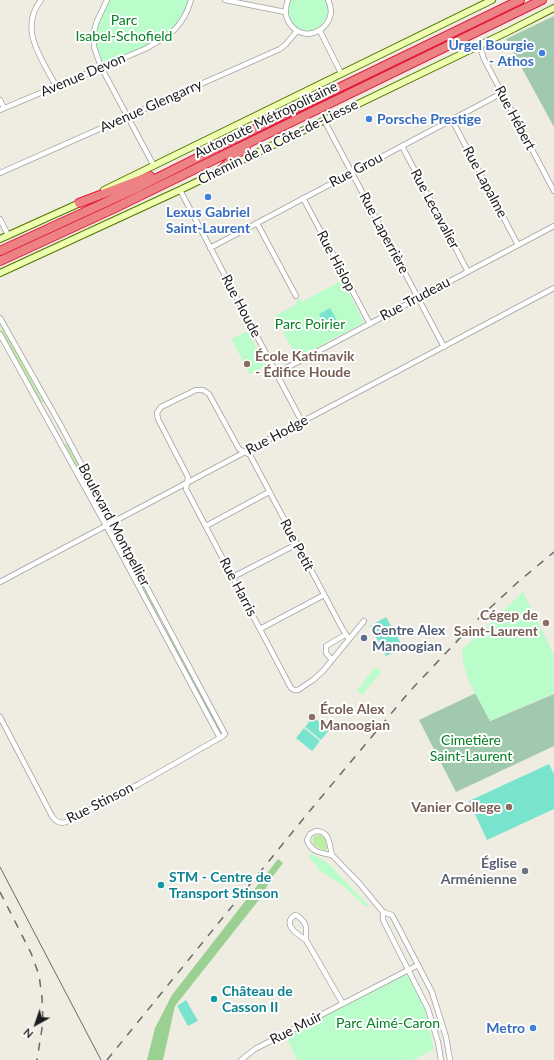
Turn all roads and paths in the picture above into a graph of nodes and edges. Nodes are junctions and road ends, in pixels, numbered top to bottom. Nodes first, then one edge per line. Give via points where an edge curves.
1 (41, 0) edge
2 (107, 0) edge
3 (191, 0) edge
4 (225, 0) edge
5 (288, 0) edge
6 (492, 0) edge
7 (520, 0) edge
8 (542, 0) edge
9 (330, 1) edge
10 (554, 8) edge
11 (285, 12) junction
12 (297, 31) junction
13 (320, 31) junction
14 (481, 44) junction
15 (101, 67) junction
16 (341, 73) junction
17 (56, 86) junction
18 (502, 93) junction
19 (0, 100) edge
20 (2, 109) edge
21 (128, 116) junction
22 (324, 120) junction
23 (452, 120) junction
24 (258, 138) junction
25 (402, 146) junction
26 (154, 166) junction
27 (170, 170) junction
28 (221, 170) junction
29 (352, 172) junction
30 (0, 173) edge
31 (180, 190) junction
32 (554, 191) edge
33 (303, 198) junction
34 (79, 203) junction
35 (0, 219) edge
36 (257, 223) junction
37 (554, 226) edge
38 (8, 236) junction
39 (0, 239) edge
40 (518, 245) junction
41 (210, 248) junction
42 (0, 251) edge
43 (0, 261) edge
44 (468, 272) junction
45 (0, 273) edge
46 (554, 288) edge
47 (296, 296) dead end
48 (418, 298) junction
49 (0, 318) edge
50 (370, 324) junction
51 (0, 334) edge
52 (444, 346) junction
53 (277, 373) junction
54 (302, 422) junction
55 (244, 452) junction
56 (187, 483) junction
57 (270, 492) junction
58 (112, 522) junction
59 (106, 526) junction
60 (206, 526) junction
61 (297, 544) junction
62 (233, 577) junction
63 (0, 582) edge
64 (324, 595) junction
65 (364, 621) dead end
66 (260, 628) junction
67 (345, 635) junction
68 (349, 639) junction
69 (332, 660) junction
70 (0, 717) edge
71 (225, 734) joint
72 (220, 738) junction
73 (332, 855) junction
74 (383, 912) junction
75 (306, 940) junction
76 (418, 965) junction
77 (408, 970) junction
78 (343, 1004) junction
79 (240, 1060) edge
80 (441, 1060) edge
81 (450, 1060) edge

1 - 17 street via 31,20 32,38
2 - 15 street via 94,31 94,47
3 - 15 street, Avenue Devon via 184,19 171,34 145,49
4 - 11 street
5 - 11 street
6 - 16 main road
7 - 27 highway, Autoroute Métropolitaine
8 - 24 highway, Autoroute Métropolitaine
9 - 13 street via 330,16
10 - 14 main road, Chemin de la Côte-de-Liesse
11 - 12 street via 288,22
12 - 13 street via 308,34
12 - 21 street, Avenue Glengarry via 280,49
13 - 16 street
14 - 18 street, Rue Hébert via 483,57
14 - 22 main road, Chemin de la Côte-de-Liesse
15 - 17 street, Avenue Devon
15 - 21 street
16 - 26 main road
17 - 20 street, Avenue Devon
18 - 23 street, Rue Grou
18 - 32 street, Rue Hébert
19 - 20 street
21 - 26 street
21 - 30 street, Avenue Glengarry
22 - 28 main road, Chemin de la Côte-de-Liesse
22 - 29 street, Rue Laperrière
23 - 25 street, Rue Grou
23 - 40 street, Rue Lapalme
24 - 28 highway
24 - 43 highway, Autoroute Métropolitaine
25 - 29 street, Rue Grou
25 - 44 street, Rue Lecavalier
26 - 34 main road
27 - 34 highway
27 - 42 highway, Autoroute Métropolitaine
28 - 31 main road, Chemin de la Côte-de-Liesse
29 - 33 street, Rue Grou
29 - 48 street, Rue Laperrière
31 - 41 street, Rue Houde
31 - 45 main road, Chemin de la Côte-de-Liesse
33 - 36 street, Rue Grou
33 - 50 street, Rue Hislop
34 - 38 main road
35 - 38 street
36 - 41 street, Rue Grou
36 - 47 street
37 - 40 street, Rue Trudeau
38 - 39 main road
40 - 44 street, Rue Trudeau
41 - 53 street, Rue Houde
44 - 48 street, Rue Trudeau
46 - 52 street, Rue Hodge
48 - 50 street, Rue Trudeau
48 - 52 street, Rue Laperrière
49 - 58 street, Boulevard Montpellier
50 - 53 street, Rue Trudeau
51 - 59 street, Boulevard Montpellier
52 - 54 street, Rue Hodge
53 - 54 street, Rue Houde
54 - 55 street, Rue Hodge
55 - 56 street, Rue Hodge
55 - 56 street, Rue Petit via 239,450 205,391 196,390 164,405 158,411 158,419 188,477
55 - 57 street, Rue Petit via 250,455
56 - 58 street, Rue Hodge
56 - 60 street, Rue Harris via 186,489
57 - 60 street
57 - 61 street, Rue Petit
58 - 59 street, Rue Hodge
58 - 71 street, Boulevard Montpellier
59 - 63 street, Rue Hodge
59 - 72 street, Boulevard Montpellier
60 - 62 street, Rue Harris
61 - 62 street
61 - 64 street, Rue Petit
62 - 66 street, Rue Harris
64 - 66 street
64 - 67 street, Rue Petit
65 - 68 street
66 - 69 street, Rue Harris via 294,690 299,690 315,679
67 - 68 street, Rue Petit
67 - 69 street via 326,646 326,653
68 - 69 street
70 - 72 street, Rue Stinson via 52,816 60,823 139,784
71 - 72 street, Rue Stinson
73 - 73 street via 325,834 319,831 310,834 307,840 312,849
73 - 74 street
74 - 76 street via 392,914
74 - 77 street via 383,920
75 - 75 street via 304,922 294,915 289,922 290,927
75 - 78 street
76 - 77 street, Rue Muir
76 - 81 street via 432,992 446,1037
77 - 78 street, Rue Muir
77 - 80 street via 428,1009
78 - 79 street, Rue Muir via 250,1052

